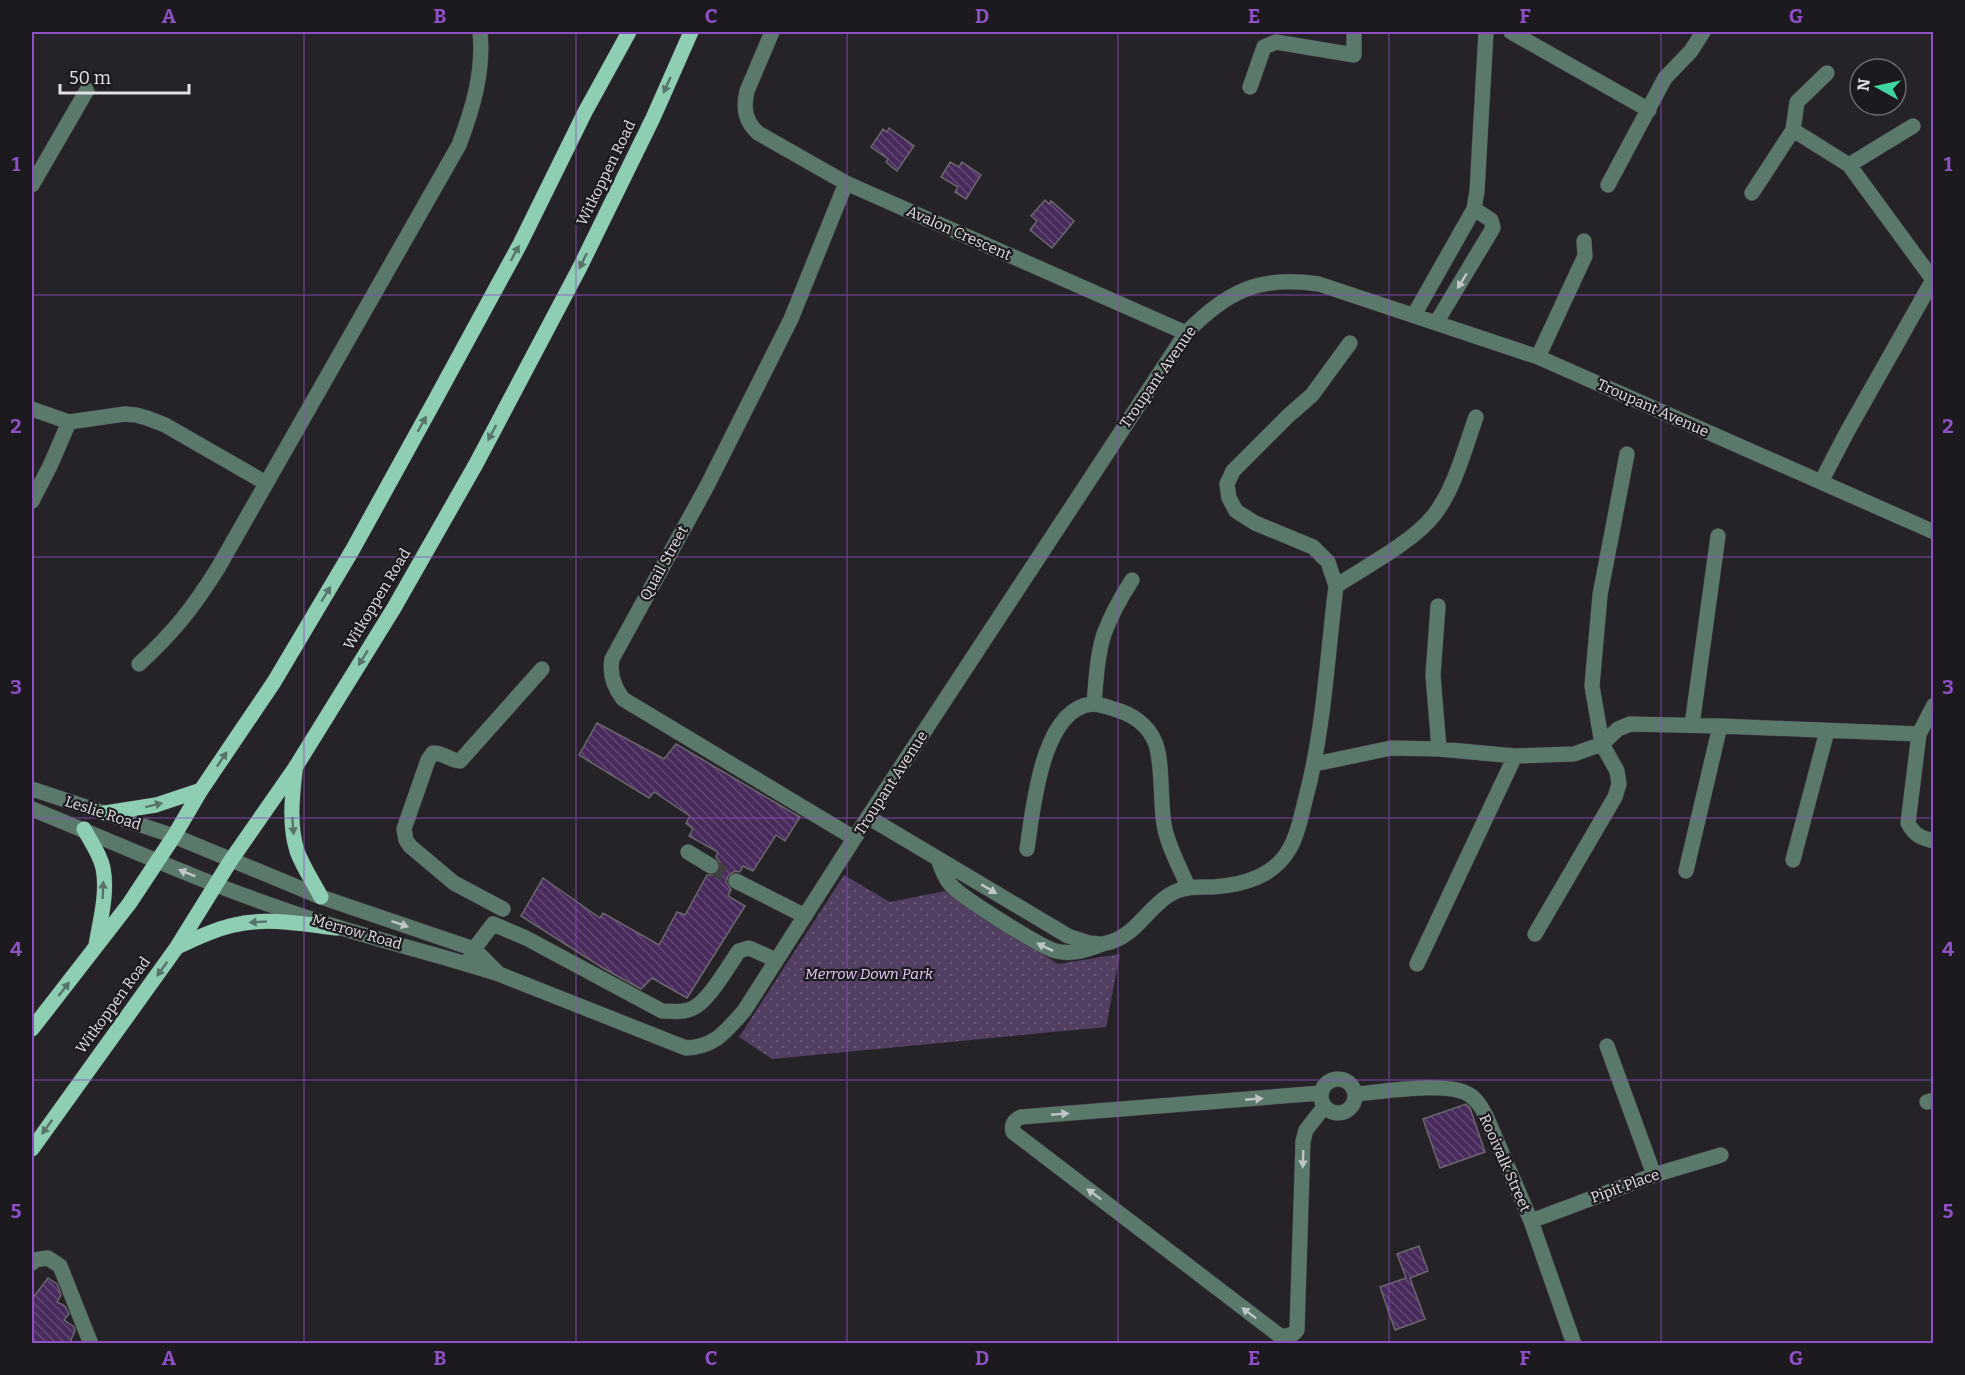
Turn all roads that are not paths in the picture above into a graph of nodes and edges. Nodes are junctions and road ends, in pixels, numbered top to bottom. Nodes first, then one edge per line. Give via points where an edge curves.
1 (480, 32) edge
2 (629, 32) edge
3 (691, 32) edge
4 (772, 32) edge
5 (1354, 32) edge
6 (1486, 32) edge
7 (1511, 32) edge
8 (1703, 32) edge
9 (1827, 73) dead end
10 (1250, 87) dead end
11 (87, 90) dead end
12 (1648, 111) junction
13 (1913, 126) dead end
14 (1793, 130) junction
15 (1849, 165) junction
16 (846, 183) junction
17 (32, 185) edge
18 (1608, 185) dead end
19 (1752, 193) dead end
20 (1474, 209) junction
21 (1584, 241) dead end
22 (1933, 279) edge
23 (1414, 315) junction
24 (1436, 323) junction
25 (1185, 333) junction
26 (1350, 343) dead end
27 (1538, 357) junction
28 (32, 409) edge
29 (1476, 417) dead end
30 (69, 422) junction
31 (1627, 454) dead end
32 (1821, 482) junction
33 (266, 483) junction
34 (32, 501) edge
35 (1934, 532) edge
36 (1718, 536) dead end
37 (1132, 580) dead end
38 (1336, 586) junction
39 (1438, 606) dead end
40 (139, 664) dead end
41 (542, 669) dead end
42 (1094, 704) junction
43 (1934, 705) edge
44 (1692, 725) junction
45 (1720, 726) junction
46 (1827, 731) junction
47 (1919, 734) junction
48 (1602, 744) junction
49 (1439, 749) junction
50 (1515, 756) junction
51 (1315, 764) junction
52 (295, 768) junction
53 (32, 789) edge
54 (201, 790) junction
55 (32, 809) edge
56 (105, 813) junction
57 (868, 817) junction
58 (84, 830) junction
59 (174, 836) junction
60 (854, 838) junction
61 (1934, 841) edge
62 (1027, 849) dead end
63 (688, 852) dead end
64 (938, 859) junction
65 (231, 860) junction
66 (1793, 860) dead end
67 (158, 862) junction
68 (711, 866) tunnel mouth
69 (1686, 871) dead end
70 (736, 881) tunnel mouth
71 (217, 885) junction
72 (1188, 887) junction
73 (321, 897) junction
74 (503, 909) dead end
75 (804, 916) junction
76 (337, 928) junction
77 (1535, 934) dead end
78 (1101, 944) junction
79 (177, 947) junction
80 (96, 948) junction
81 (474, 949) junction
82 (776, 960) junction
83 (468, 964) junction
84 (1417, 964) dead end
85 (499, 974) junction
86 (662, 1011) junction
87 (32, 1029) edge
88 (651, 1035) junction
89 (1607, 1046) dead end
90 (686, 1048) joint
91 (1355, 1095) junction
92 (1323, 1100) junction
93 (32, 1149) edge
94 (1721, 1155) dead end
95 (1654, 1175) junction
96 (1531, 1221) junction
97 (32, 1263) edge
98 (1571, 1342) edge
99 (91, 1344) edge

1 - 33 street via 479,77 459,145
54 -> 2 main road via 274,682 353,549 520,244
3 -> 52 main road, Witkoppen Road via 580,267 476,464 394,608
4 - 16 street, Avalon Crescent via 747,92 748,122 759,133
5 - 10 street via 1354,55 1276,42 1264,47
6 - 20 street
7 - 12 street
8 - 12 street via 1692,51 1665,78
9 - 14 street via 1797,102
11 - 17 street
12 - 18 street
13 - 15 street
14 - 15 street
14 - 19 street
15 - 22 street
16 - 25 street, Avalon Crescent
16 - 60 street, Quail Street via 790,319 610,667 623,699
20 - 23 street
20 -> 24 street via 1491,220 1493,228
21 - 27 street via 1586,256
22 - 32 street
23 - 24 street, Troupant Avenue
23 - 25 street, Troupant Avenue via 1319,284 1258,284 1206,312
24 - 27 street, Troupant Avenue
25 - 57 street, Troupant Avenue
26 - 38 street via 1312,394 1233,471 1227,484 1236,511 1312,547 1328,562
27 - 32 street, Troupant Avenue
28 - 30 street
29 - 38 street via 1435,515 1416,534
30 - 33 street via 125,414 147,418
30 - 34 street
31 - 48 street via 1606,555 1592,686
32 - 35 street, Troupant Avenue
33 - 40 street via 203,592 184,619
36 - 44 street
37 - 42 street via 1104,635
38 - 51 street
39 - 49 street via 1433,675
41 - 74 street via 460,761 433,753 404,829 410,846 454,882
42 - 62 street via 1072,714 1051,740 1043,758
42 - 72 street via 1134,717 1155,741 1164,826
43 - 47 street
44 - 45 street
44 - 48 street via 1626,724
45 - 46 street
45 - 69 street
46 - 47 street
46 - 66 street
47 - 61 street via 1908,823 1921,838
48 - 50 street via 1575,754
48 - 77 street via 1617,771 1615,797
49 - 50 street
49 - 51 street via 1383,749
50 - 84 street
51 - 72 street via 1296,835 1277,866 1241,883
52 - 65 main road, Witkoppen Road
52 -> 73 main road via 294,839
53 - 56 street, Leslie Road
56 -> 54 main road via 156,805
54 - 59 main road
55 - 58 street, Leslie Road
56 - 59 street, Leslie Road
57 - 60 street, Troupant Avenue
57 - 64 street
58 - 67 street, Leslie Road
80 -> 58 main road via 104,875 97,851
59 - 65 street, Leslie Road
59 - 67 main road
60 - 75 street, Troupant Avenue
63 - 68 street
64 -> 78 street via 1068,936
78 -> 64 street via 1071,953 1038,943 962,896 950,885
65 - 71 main road, Witkoppen Road
65 - 73 street, Merrow Road
71 -> 67 street, Leslie Road
67 - 80 main road
70 - 75 street
71 - 76 street, Merrow Road
71 - 79 main road, Witkoppen Road
72 - 78 street via 1175,891 1121,937
73 -> 81 street, Merrow Road
75 - 82 street, Troupant Avenue
76 -> 79 main road via 277,921 243,923
76 - 83 street, Merrow Road
79 -> 93 main road, Witkoppen Road
87 -> 80 main road
81 - 83 street
81 - 85 street, Merrow Road
81 - 86 street via 493,924
82 - 86 street via 749,948 741,950 703,1001 683,1011
82 - 90 street, Troupant Avenue via 728,1030 716,1040
83 - 85 street, Merrow Road
85 - 88 street, Merrow Road
86 - 88 street
88 - 90 street, Merrow Road
89 - 95 street
91 - 92 street via 1352,1107 1344,1112 1331,1112
91 - 92 street via 1352,1085 1339,1078 1325,1084
91 - 96 street, Rooivalk Street via 1446,1087 1467,1093 1486,1116
92 -> 92 street via 1303,1141 1297,1330 1285,1336 1280,1336 1012,1128 1021,1117
94 - 95 street, Pipit Place
95 - 96 street, Pipit Place
96 - 98 street, Rooivalk Street
97 - 99 street via 48,1258 60,1266

